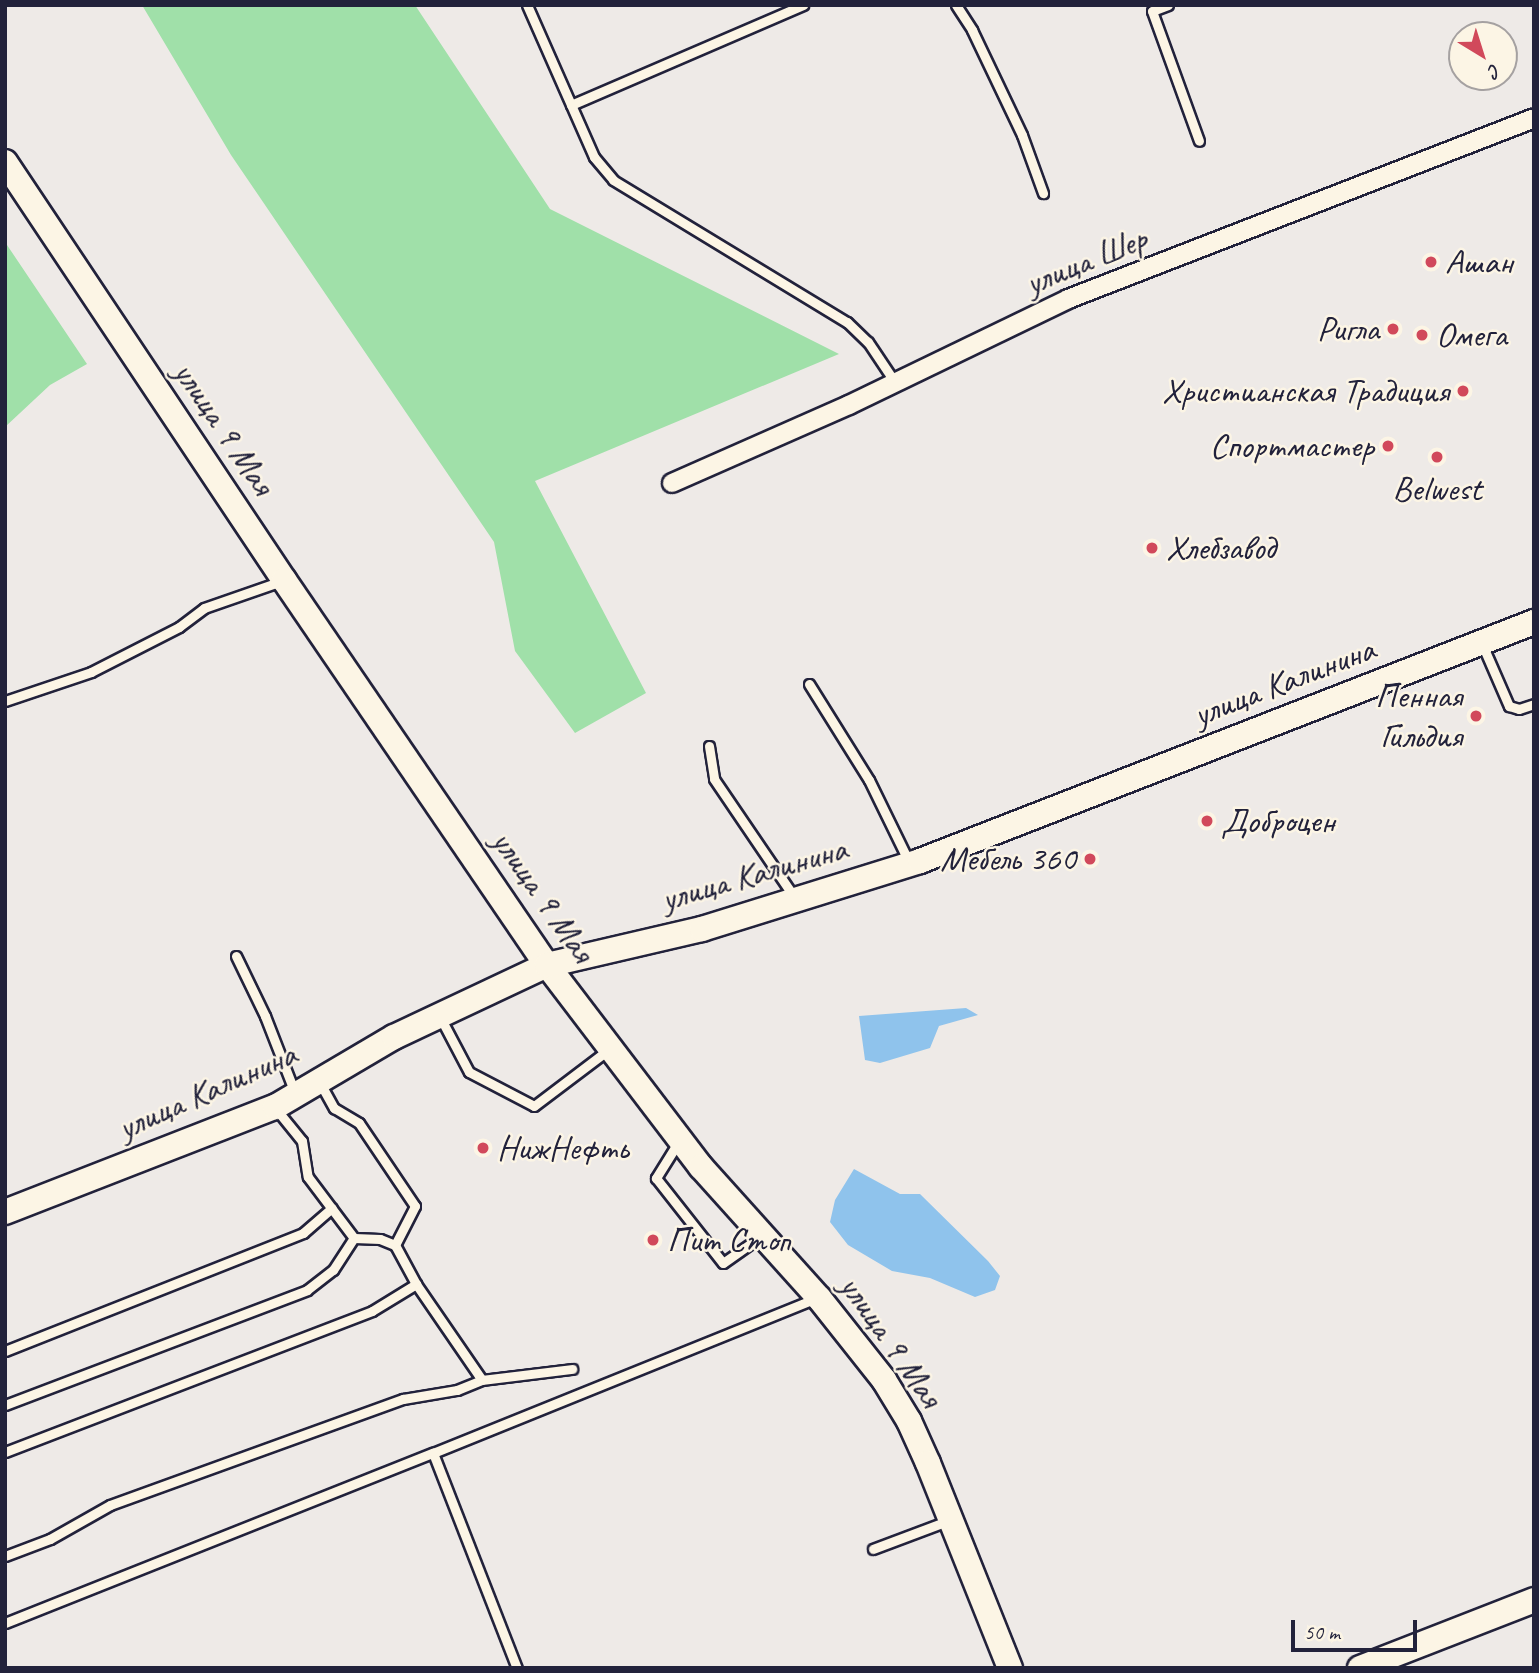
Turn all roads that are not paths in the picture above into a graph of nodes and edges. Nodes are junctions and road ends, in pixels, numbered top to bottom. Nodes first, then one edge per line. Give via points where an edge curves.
1 (527, 5) edge
2 (803, 5) edge
3 (956, 5) edge
4 (1168, 5) edge
5 (1151, 8) edge
6 (571, 105) junction
7 (1534, 118) edge
8 (1199, 141) dead end
9 (5, 163) edge
10 (1043, 193) dead end
11 (894, 381) junction
12 (671, 483) dead end
13 (284, 580) junction
14 (1534, 622) edge
15 (1481, 642) junction
16 (809, 684) dead end
17 (5, 701) edge
18 (1534, 704) edge
19 (709, 746) dead end
20 (910, 864) junction
21 (796, 900) junction
22 (236, 956) dead end
23 (547, 965) junction
24 (439, 1016) junction
25 (609, 1048) junction
26 (319, 1081) junction
27 (285, 1101) junction
28 (680, 1140) junction
29 (331, 1208) junction
30 (5, 1212) edge
31 (762, 1236) junction
32 (354, 1238) junction
33 (395, 1245) junction
34 (416, 1284) junction
35 (819, 1298) junction
36 (5, 1351) edge
37 (572, 1369) dead end
38 (482, 1380) junction
39 (5, 1405) edge
40 (5, 1452) edge
41 (433, 1454) junction
42 (951, 1519) junction
43 (873, 1549) dead end
44 (5, 1556) edge
45 (1534, 1600) edge
46 (5, 1623) edge
47 (517, 1668) edge
48 (1010, 1668) edge
49 (1360, 1668) edge

1 - 6 lane
2 - 6 lane
3 - 10 lane via 1022,135
4 - 5 lane
5 - 8 lane
6 - 11 lane via 594,157 613,180 847,321 868,342
7 - 11 street, улица Шер via 1068,299
9 - 13 main road, улица 9 Мая
11 - 12 street, улица Шер
13 - 17 lane via 204,608 179,627 91,672
13 - 23 main road, улица 9 Мая
14 - 15 main road, улица Калинина
15 - 18 lane via 1509,706 1519,709
15 - 20 main road, улица Калинина
16 - 20 lane via 869,780
19 - 21 lane via 714,779
20 - 21 main road, улица Калинина
21 - 23 main road, улица Калинина via 702,929
22 - 27 lane via 265,1016
23 - 24 main road, улица Калинина
23 - 25 main road, улица 9 Мая
24 - 25 lane via 469,1072 534,1105
24 - 26 main road, улица Калинина
25 - 28 main road, улица 9 Мая
26 - 27 main road, улица Калинина
26 - 33 lane via 334,1108 359,1124 415,1206
27 - 29 lane via 302,1141 307,1177
27 - 30 main road, улица Калинина
28 - 31 main road, улица 9 Мая
28 - 31 lane via 656,1178 723,1263
29 - 32 lane
29 - 36 lane via 303,1233
31 - 35 main road, улица 9 Мая
32 - 33 lane
32 - 39 lane via 333,1270 307,1290
33 - 34 lane
34 - 38 lane
34 - 40 lane via 372,1311
35 - 41 lane
35 - 42 main road, улица 9 Мая via 861,1347 902,1410
37 - 38 lane
38 - 44 lane via 457,1390 403,1399 110,1505 50,1539
41 - 46 lane
41 - 47 lane
42 - 43 lane
42 - 48 main road, улица 9 Мая
45 - 49 main road

